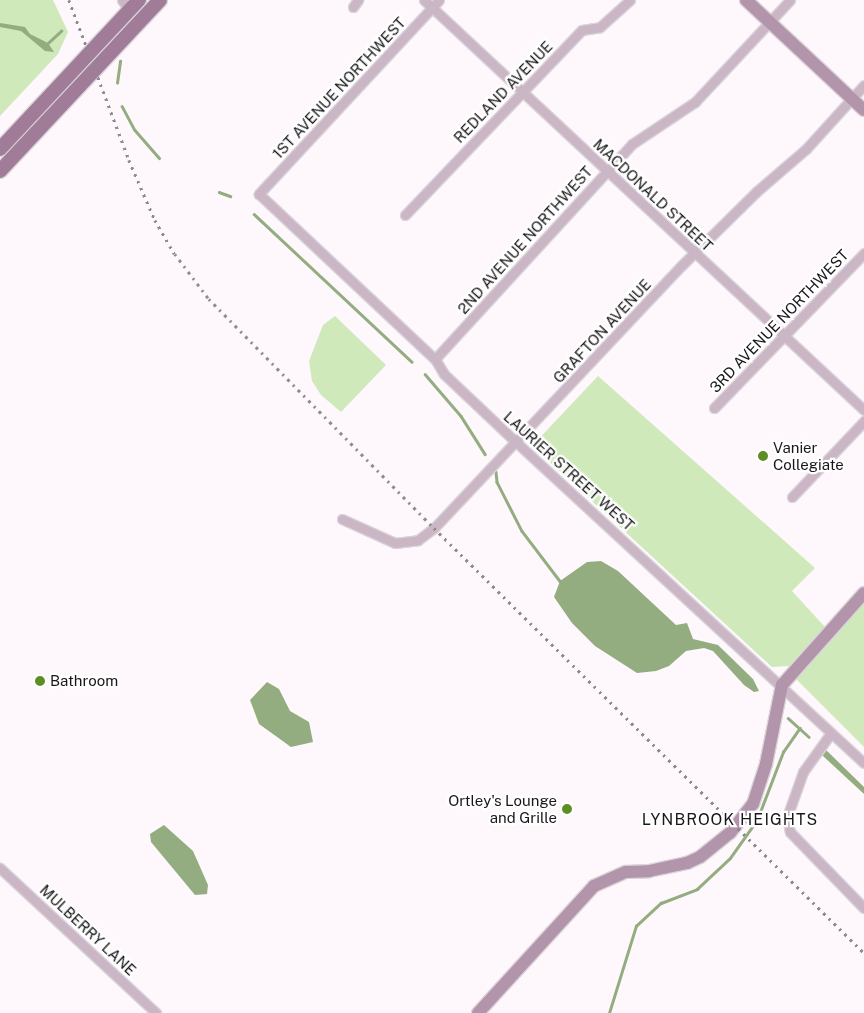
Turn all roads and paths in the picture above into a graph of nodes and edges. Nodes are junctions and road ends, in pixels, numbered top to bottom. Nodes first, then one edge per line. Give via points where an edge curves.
1 (160, 0) edge
2 (424, 0) edge
3 (439, 0) edge
4 (630, 0) edge
5 (746, 0) edge
6 (790, 0) edge
7 (130, 3) edge
8 (433, 8) junction
9 (770, 23) junction
10 (864, 85) edge
11 (522, 91) junction
12 (851, 98) junction
13 (864, 110) edge
14 (0, 149) edge
15 (607, 170) junction
16 (0, 171) edge
17 (259, 194) joint
18 (405, 215) dead end
19 (864, 253) edge
20 (697, 254) junction
21 (784, 335) junction
22 (435, 359) junction
23 (714, 408) dead end
24 (864, 410) edge
25 (864, 420) edge
26 (516, 442) junction
27 (792, 497) dead end
28 (342, 519) dead end
29 (864, 593) edge
30 (782, 685) junction
31 (831, 733) junction
32 (864, 763) edge
33 (0, 868) edge
34 (864, 908) edge
35 (156, 1013) edge
36 (478, 1013) edge

1 - 16 main road
2 - 8 street, MACDONALD STREET
3 - 8 street, 1ST AVENUE NORTHWEST
4 - 11 street, REDLAND AVENUE via 600,27 582,30
5 - 9 street
6 - 9 street, 2ND AVENUE NORTHWEST
7 - 14 main road
8 - 11 street, MACDONALD STREET
8 - 17 street, 1ST AVENUE NORTHWEST
9 - 12 street
9 - 15 street, 2ND AVENUE NORTHWEST via 695,102 632,144
10 - 12 street, GRAFTON AVENUE
11 - 15 street, MACDONALD STREET
11 - 18 street, REDLAND AVENUE
12 - 13 street
12 - 20 street, GRAFTON AVENUE via 806,149 756,192
15 - 20 street, MACDONALD STREET
15 - 22 street, 2ND AVENUE NORTHWEST
17 - 22 street, LAURIER STREET WEST
19 - 21 street, 3RD AVENUE NORTHWEST
20 - 21 street, MACDONALD STREET
20 - 26 street, GRAFTON AVENUE
21 - 23 street, 3RD AVENUE NORTHWEST
21 - 24 street, MACDONALD STREET
22 - 26 street, LAURIER STREET WEST via 444,374
25 - 27 street
26 - 28 street, GRAFTON AVENUE via 448,516 418,540 395,543
26 - 30 street, LAURIER STREET WEST
29 - 30 street
30 - 31 street, LAURIER STREET WEST
30 - 36 street via 766,764 754,804 730,834 687,863 626,872 594,886
31 - 32 street, LAURIER STREET WEST
31 - 34 street via 803,772 787,817 790,832
33 - 35 street, MULBERRY LANE

